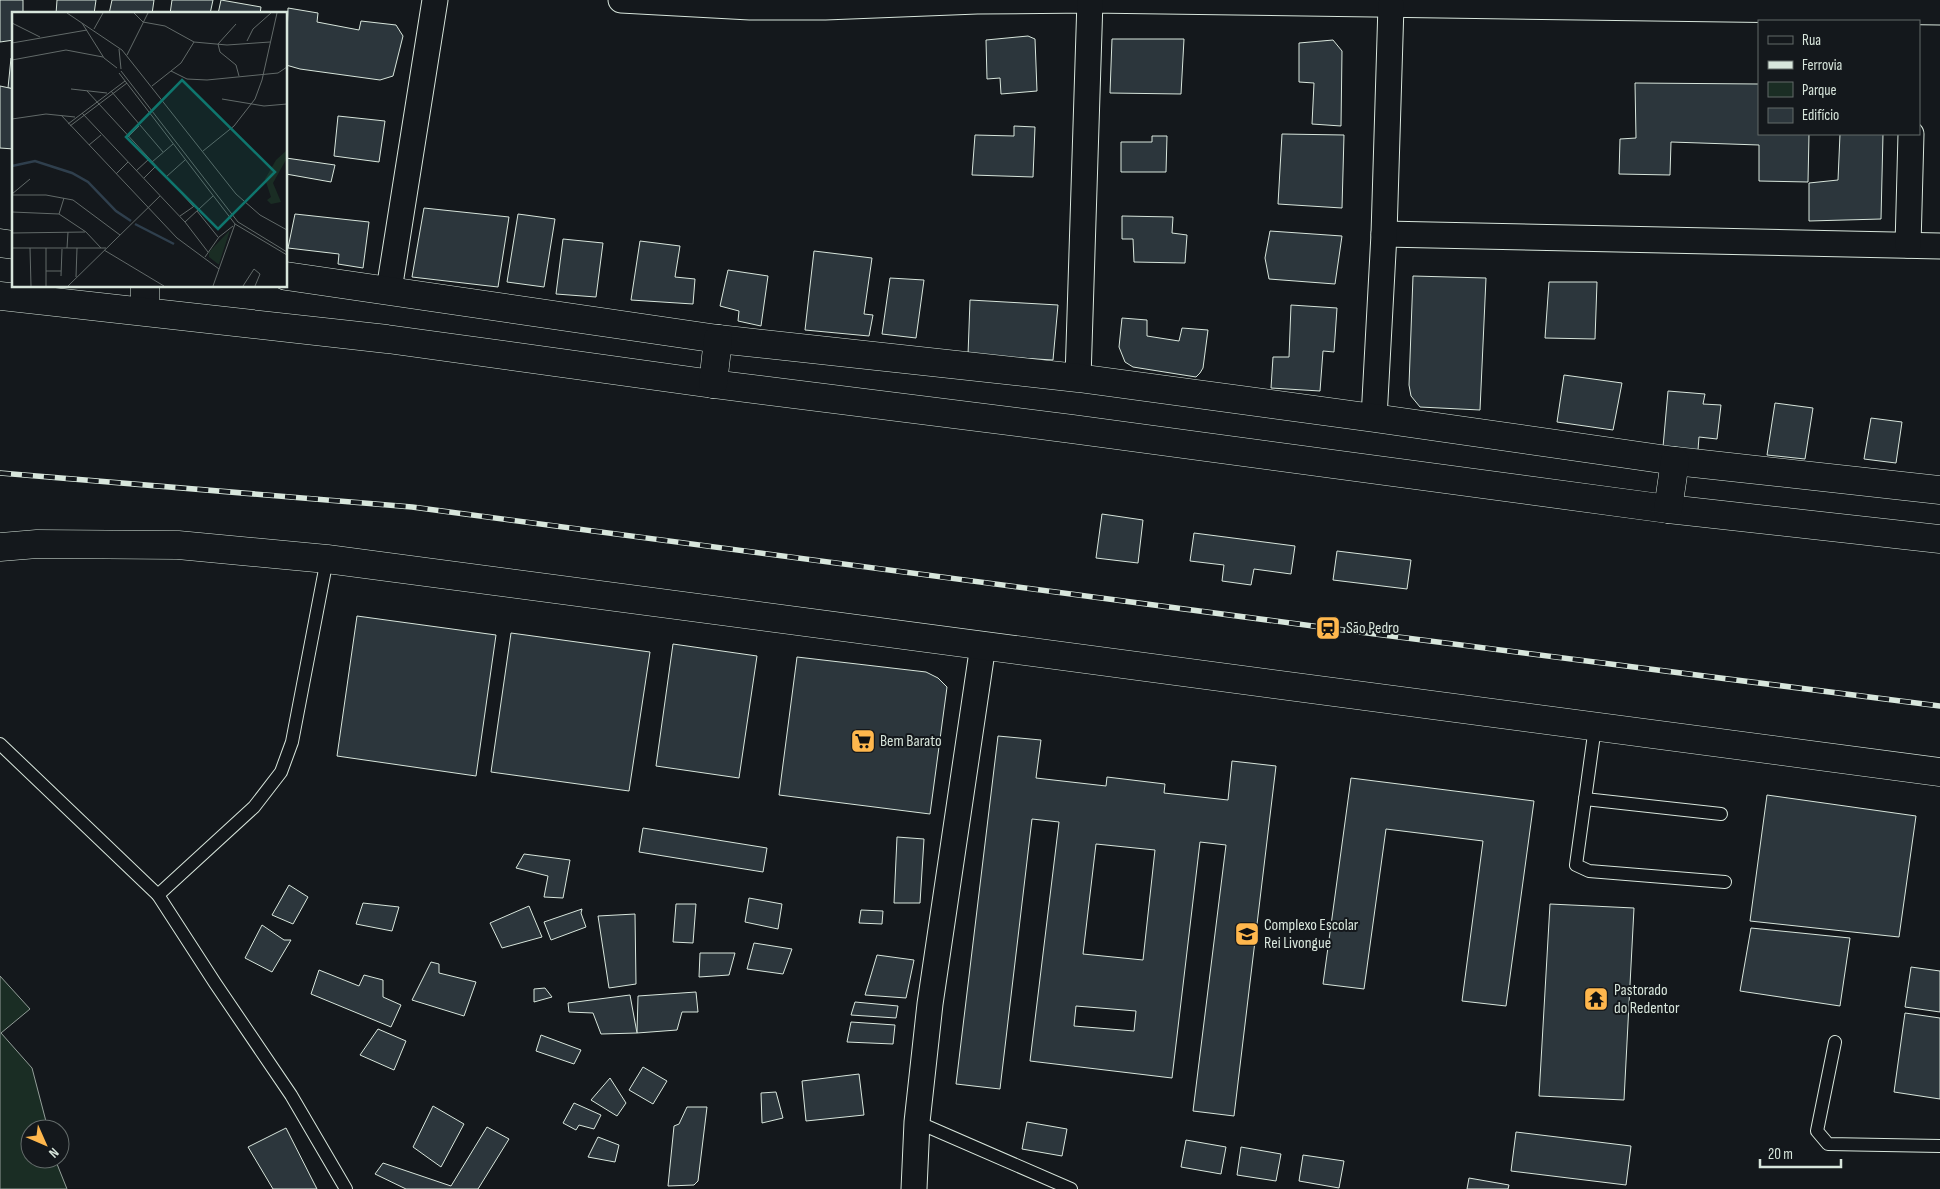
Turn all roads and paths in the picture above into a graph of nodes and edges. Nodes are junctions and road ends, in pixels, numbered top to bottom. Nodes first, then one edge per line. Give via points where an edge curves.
1 (435, 0) edge
2 (621, 0) edge
3 (1090, 0) edge
4 (1309, 2) edge
5 (1467, 3) edge
6 (1391, 5) junction
7 (1940, 12) edge
8 (1914, 17) edge
9 (1911, 135) edge
10 (1384, 234) junction
11 (1908, 245) junction
12 (1940, 246) edge
13 (288, 276) edge
14 (389, 290) junction
15 (0, 296) edge
16 (145, 298) edge
17 (718, 339) junction
18 (1078, 378) junction
19 (713, 384) junction
20 (1374, 418) junction
21 (1675, 462) junction
22 (1940, 490) edge
23 (1668, 509) junction
24 (1940, 539) edge
25 (0, 547) edge
26 (327, 559) junction
27 (983, 645) junction
28 (1595, 728) junction
29 (0, 744) edge
30 (1940, 772) edge
31 (1585, 799) junction
32 (1721, 814) dead end
33 (1725, 882) dead end
34 (158, 895) junction
35 (1835, 1042) dead end
36 (917, 1122) junction
37 (1940, 1146) edge
38 (346, 1189) edge
39 (914, 1189) edge
40 (1071, 1189) edge

1 - 14 street
2 - 3 street via 750,8
3 - 4 street
3 - 18 street
4 - 6 street
5 - 6 street
5 - 8 street
6 - 10 street
7 - 8 street
9 - 11 street
10 - 11 street
10 - 20 street
11 - 12 street
13 - 14 main road
14 - 17 main road
15 - 16 main road
16 - 19 main road via 387,339
17 - 18 main road
17 - 19 main road
18 - 20 main road
19 - 23 main road
20 - 21 main road
21 - 22 main road
21 - 23 main road
23 - 24 main road
25 - 26 main road via 37,544 178,545
26 - 27 main road
26 - 34 lane via 292,742 281,772 254,807
27 - 28 main road
27 - 36 street via 930,1004
28 - 30 main road
28 - 31 lane
29 - 34 lane
31 - 32 lane
31 - 33 lane via 1576,865 1589,871
34 - 38 lane via 291,1095
35 - 37 lane via 1817,1131 1828,1144
36 - 39 street
36 - 40 lane

